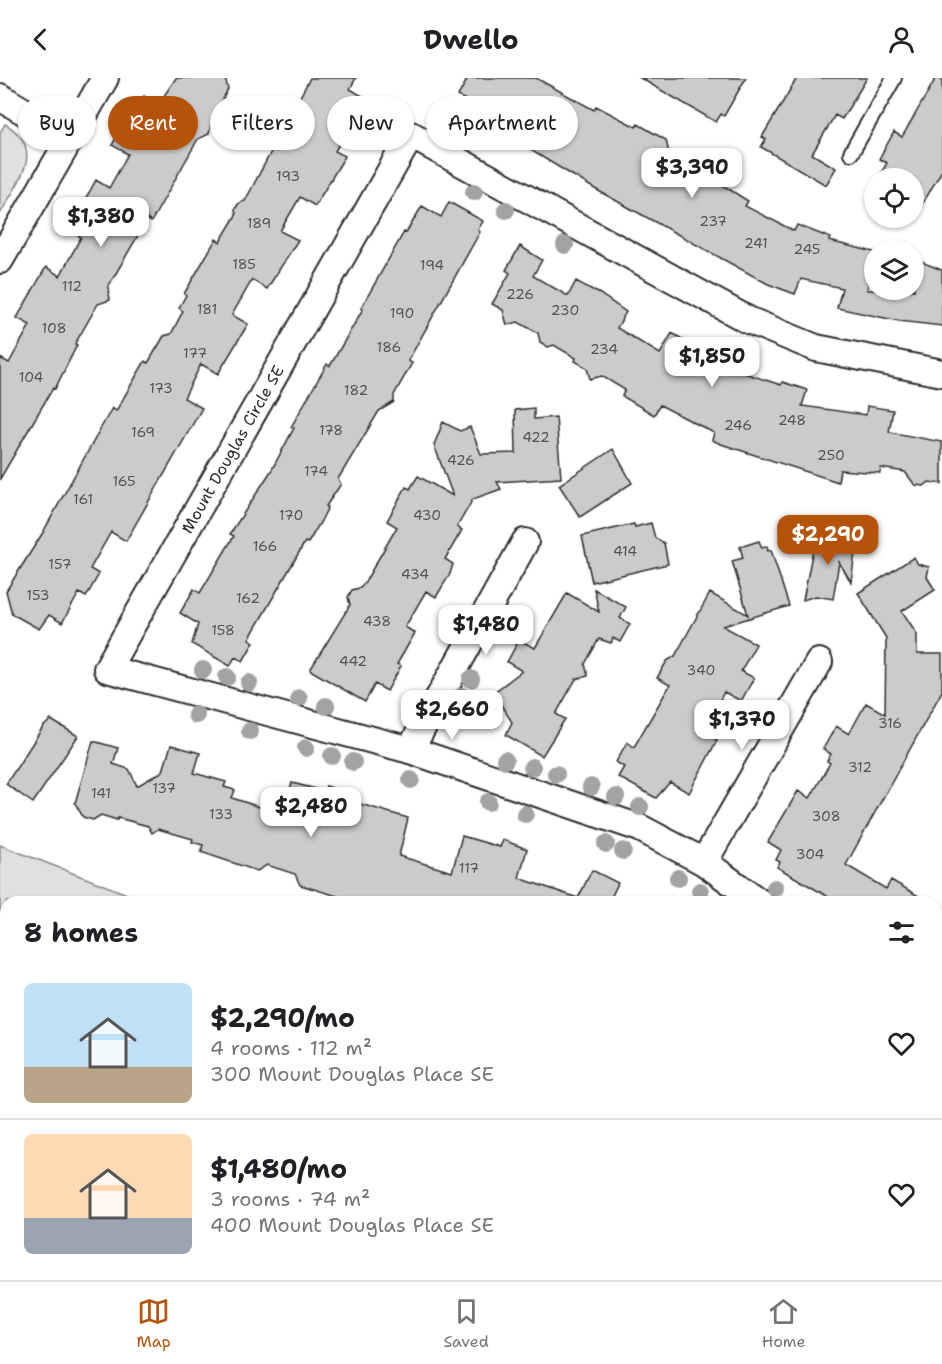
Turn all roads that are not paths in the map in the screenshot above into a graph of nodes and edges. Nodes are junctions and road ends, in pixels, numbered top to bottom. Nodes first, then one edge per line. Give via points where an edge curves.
1 (105, 78) edge
2 (894, 78) edge
3 (95, 96) edge
4 (0, 98) edge
5 (18, 109) edge
6 (64, 150) edge
7 (850, 153) dead end
8 (0, 260) edge
9 (942, 373) edge
10 (525, 542) dead end
11 (819, 662) dead end
12 (410, 750) junction
13 (704, 862) junction
14 (751, 896) edge

1 - 3 street
2 - 7 lane
4 - 5 street
6 - 8 street
9 - 12 street, Mount Douglas Circle SE via 816,348 748,320 411,135 107,669
10 - 12 street
11 - 13 street
12 - 13 street, Mount Douglas Circle SE via 640,828
13 - 14 street, Mount Douglas Circle SE

